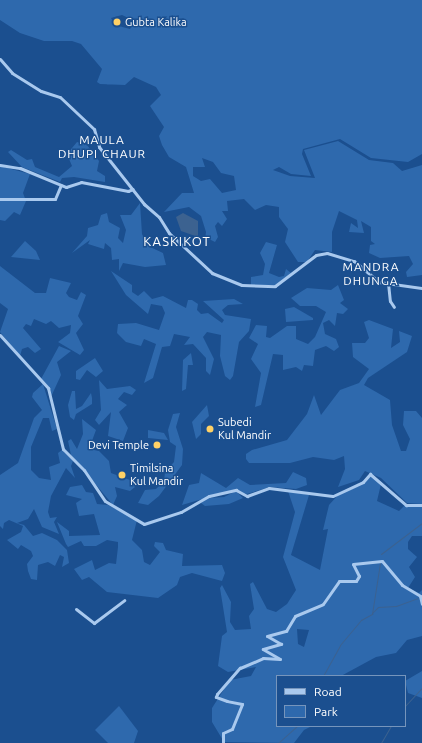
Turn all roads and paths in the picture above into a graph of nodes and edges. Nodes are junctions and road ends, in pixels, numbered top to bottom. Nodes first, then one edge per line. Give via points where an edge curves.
1 (0, 59) edge
2 (0, 165) edge
3 (61, 185) junction
4 (133, 189) junction
5 (0, 199) edge
6 (388, 283) junction
7 (422, 288) edge
8 (394, 307) dead end
9 (0, 335) edge
10 (422, 505) edge
11 (124, 600) dead end
12 (422, 604) edge
13 (76, 609) dead end
14 (223, 743) edge

1 - 4 street via 12,73 42,91 60,97 94,129 99,147
2 - 3 street via 20,168
3 - 4 street via 81,182 128,191
3 - 5 street via 55,199
4 - 6 street via 169,233 183,242 204,268 242,285 281,285 323,252 354,261 375,280
6 - 7 street
6 - 8 street via 390,301
9 - 10 street via 48,388 63,449 84,470 105,502 144,524 181,512 209,496 236,490 247,496 269,488 333,496 363,482 369,474 382,480 406,505
11 - 13 street via 94,624
12 - 14 street via 420,596 402,585 382,561 353,564 359,576 356,580 339,581 323,604 295,616 286,631 267,636 281,644 263,649 280,659 263,658 240,668 217,694 216,697 242,704 232,728 222,733

